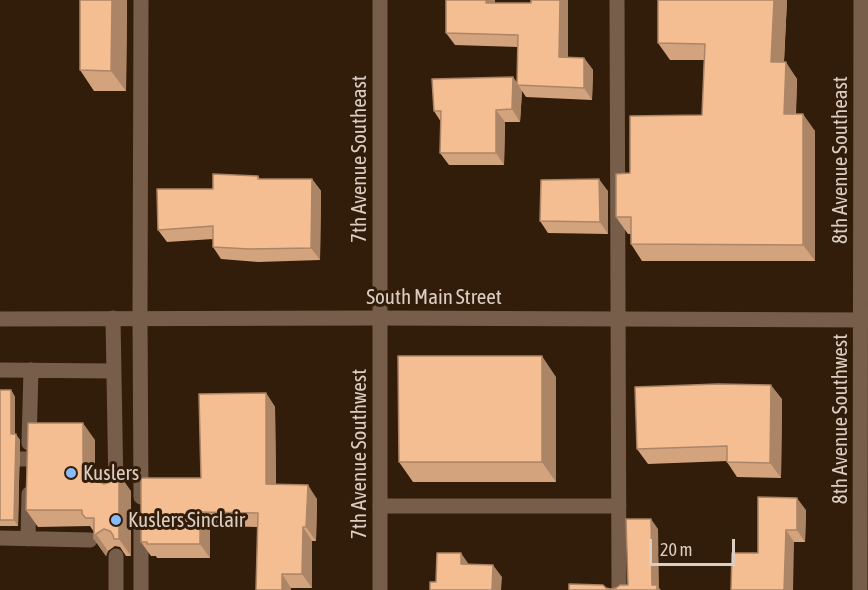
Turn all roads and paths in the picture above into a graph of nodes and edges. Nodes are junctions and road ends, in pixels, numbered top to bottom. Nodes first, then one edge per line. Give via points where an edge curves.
1 (141, 0) edge
2 (380, 0) edge
3 (617, 0) edge
4 (861, 0) edge
5 (113, 318) junction
6 (140, 318) junction
7 (380, 318) junction
8 (0, 319) edge
9 (619, 319) junction
10 (865, 320) edge
11 (0, 370) edge
12 (31, 370) junction
13 (113, 370) junction
14 (116, 491) edge
15 (380, 506) junction
16 (619, 506) junction
17 (0, 538) edge
18 (28, 539) junction
19 (90, 540) dead end
20 (116, 556) edge
21 (117, 590) edge
22 (141, 590) edge
23 (380, 590) edge
24 (619, 590) edge
25 (860, 590) edge

1 - 6 street
2 - 7 street, 7th Avenue Southeast
3 - 9 street
4 - 10 street, 8th Avenue Southeast
5 - 6 street, South Main Street
5 - 8 street, South Main Street
5 - 13 street
6 - 7 street, South Main Street
6 - 22 street
7 - 9 street, South Main Street
7 - 15 street, 7th Avenue Southwest
9 - 10 street, South Main Street
9 - 16 street
10 - 25 street, 8th Avenue Southwest
11 - 12 street
12 - 13 street
12 - 18 street via 23,420
13 - 14 street
15 - 16 street
15 - 23 street, 7th Avenue Southwest
16 - 24 street
17 - 18 street
18 - 19 street
20 - 21 street

